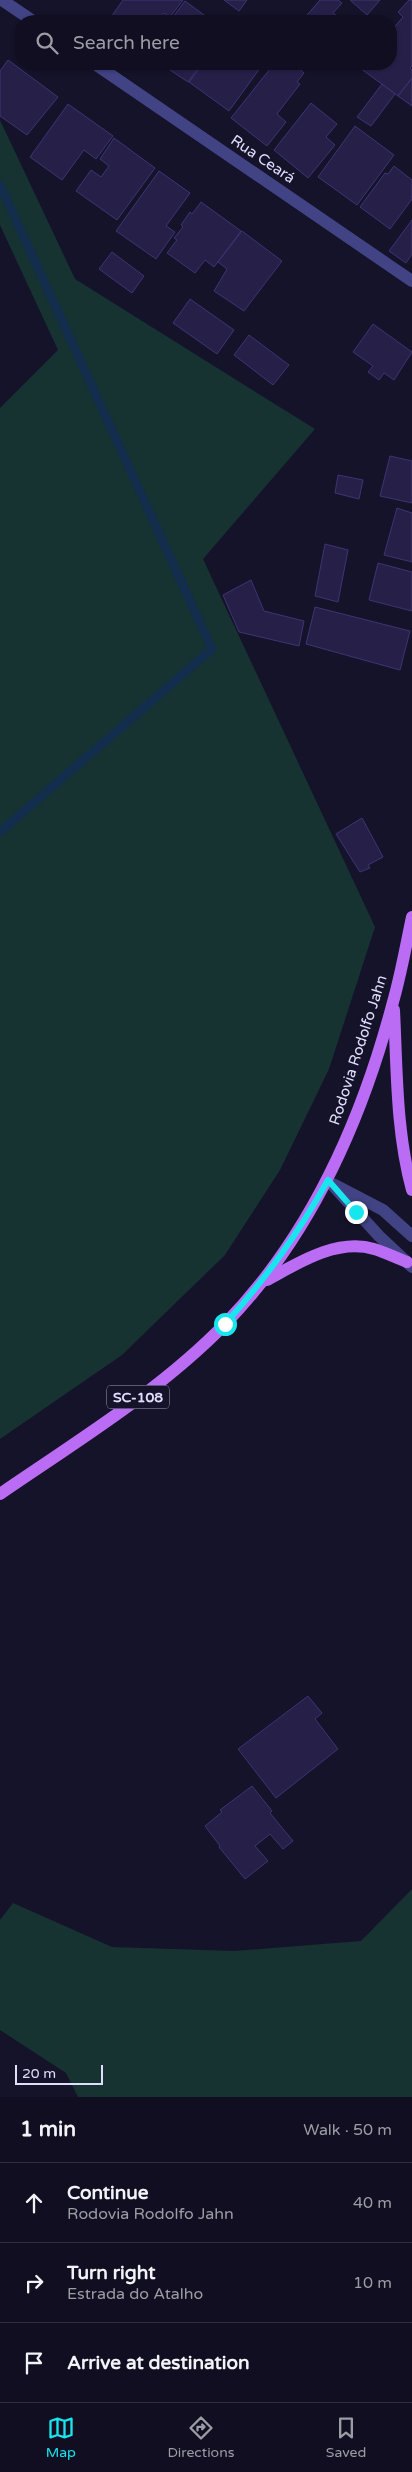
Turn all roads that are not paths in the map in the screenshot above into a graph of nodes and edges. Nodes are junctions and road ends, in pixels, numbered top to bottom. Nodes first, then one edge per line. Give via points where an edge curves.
1 (2, 0) edge
2 (24, 15) edge
3 (104, 70) edge
4 (412, 281) edge
5 (412, 917) edge
6 (394, 1002) junction
7 (328, 1180) junction
8 (412, 1190) edge
9 (412, 1236) edge
10 (409, 1264) edge
11 (262, 1283) junction
12 (0, 1494) edge

1 - 2 street
3 - 4 street, Rua Ceará
5 - 6 main road, Rodovia Rodolfo Jahn / SC-108
6 - 7 main road, Rodovia Rodolfo Jahn / SC-108 via 362,1098
6 - 8 main road via 399,1120
7 - 9 street via 383,1210
7 - 10 street
7 - 11 main road, Rodovia Rodolfo Jahn / SC-108 via 300,1230
10 - 11 main road via 373,1248 340,1247 308,1258
11 - 12 main road, Rodovia Rodolfo Jahn / SC-108 via 225,1324 147,1391

